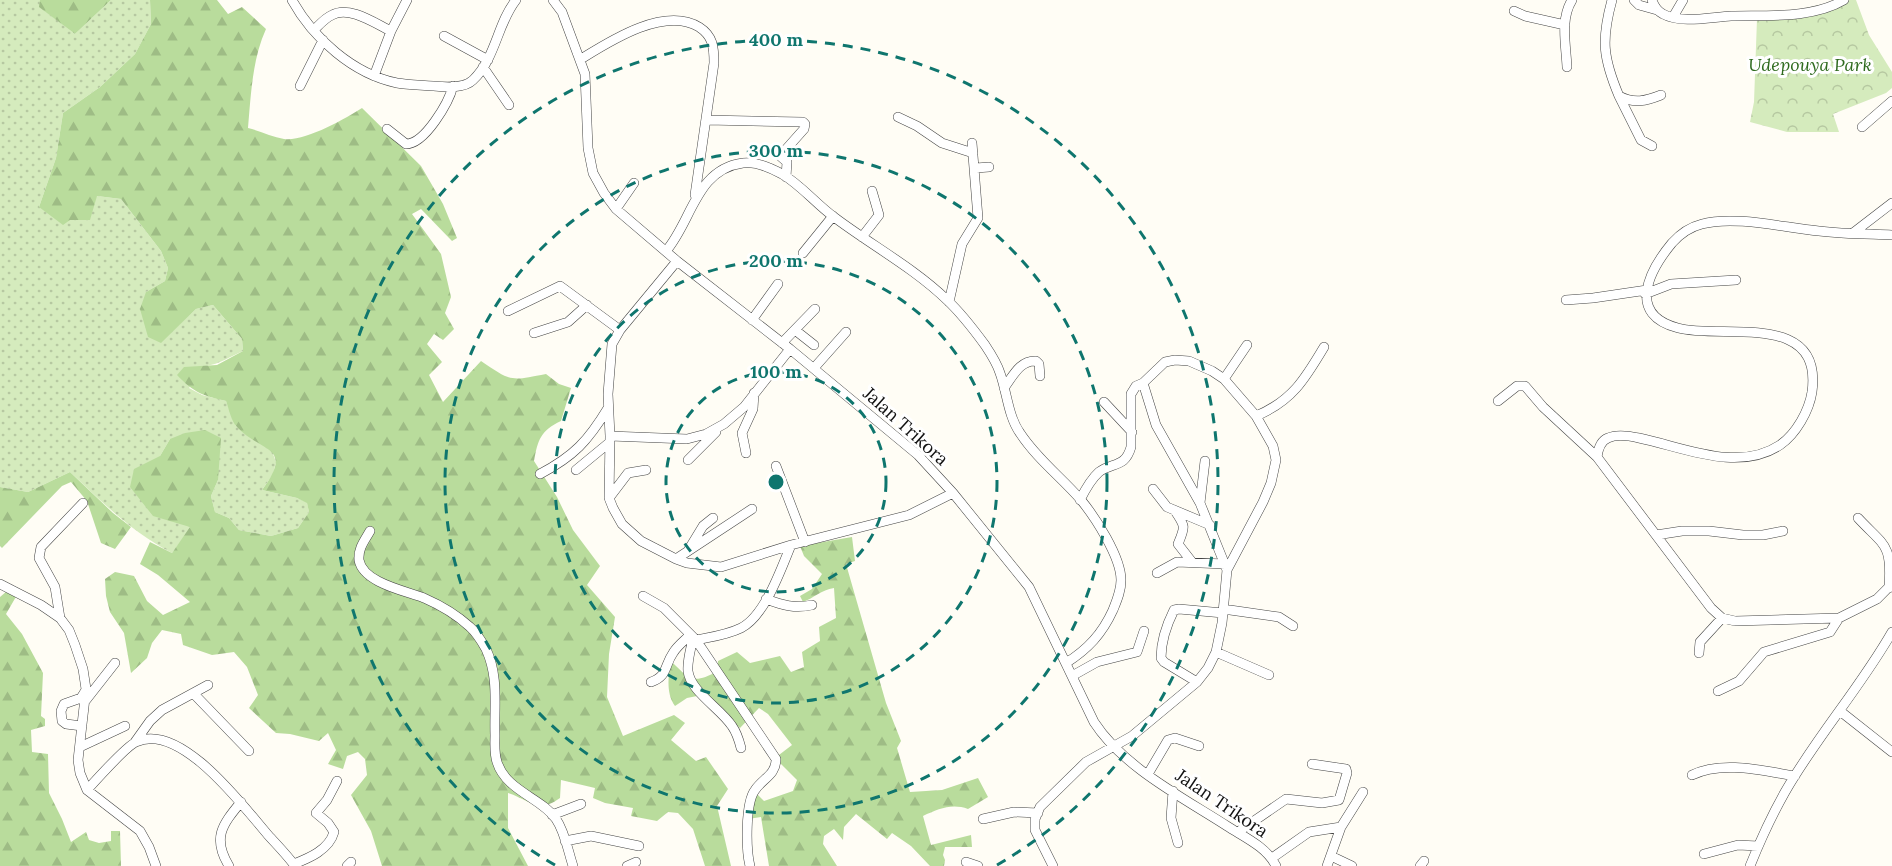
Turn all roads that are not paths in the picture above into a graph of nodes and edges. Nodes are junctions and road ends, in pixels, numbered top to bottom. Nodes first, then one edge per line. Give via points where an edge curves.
1 (292, 0) edge
2 (407, 0) edge
3 (516, 0) edge
4 (553, 0) edge
5 (1572, 0) edge
6 (1611, 0) edge
7 (1634, 0) edge
8 (1652, 0) edge
9 (1683, 0) edge
10 (1844, 0) edge
11 (1657, 10) junction
12 (1514, 11) dead end
13 (1673, 17) junction
14 (1565, 25) junction
15 (314, 30) junction
16 (391, 31) junction
17 (444, 36) dead end
18 (323, 40) junction
19 (581, 59) junction
20 (485, 64) junction
21 (1567, 67) dead end
22 (374, 76) junction
23 (300, 86) dead end
24 (453, 86) junction
25 (1661, 95) dead end
26 (1619, 96) junction
27 (1892, 101) edge
28 (509, 105) dead end
29 (898, 117) dead end
30 (706, 120) junction
31 (1862, 127) dead end
32 (387, 129) dead end
33 (1652, 146) dead end
34 (700, 166) junction
35 (989, 167) dead end
36 (976, 168) junction
37 (714, 175) junction
38 (786, 177) junction
39 (634, 183) dead end
40 (872, 190) dead end
41 (695, 199) junction
42 (1892, 203) edge
43 (616, 209) junction
44 (834, 216) junction
45 (1853, 233) junction
46 (1892, 235) edge
47 (861, 237) junction
48 (666, 251) junction
49 (803, 253) dead end
50 (677, 261) junction
51 (1736, 280) dead end
52 (778, 284) dead end
53 (1646, 292) junction
54 (1566, 300) dead end
55 (949, 302) junction
56 (587, 305) junction
57 (815, 309) dead end
58 (508, 311) dead end
59 (752, 320) junction
60 (620, 330) junction
61 (795, 330) junction
62 (846, 332) dead end
63 (534, 333) dead end
64 (814, 345) dead end
65 (1247, 345) dead end
66 (786, 346) junction
67 (1324, 347) dead end
68 (814, 368) junction
69 (1040, 376) dead end
70 (1224, 379) junction
71 (1143, 383) junction
72 (1005, 388) junction
73 (754, 393) junction
74 (1498, 401) dead end
75 (1104, 402) dead end
76 (608, 408) junction
77 (1256, 416) junction
78 (724, 424) junction
79 (1132, 432) junction
80 (610, 439) junction
81 (746, 453) dead end
82 (1597, 457) junction
83 (688, 459) dead end
84 (1205, 461) dead end
85 (776, 466) dead end
86 (576, 470) dead end
87 (646, 470) dead end
88 (540, 474) dead end
89 (1153, 489) dead end
90 (953, 493) junction
91 (609, 498) junction
92 (1080, 500) junction
93 (83, 503) dead end
94 (1200, 503) junction
95 (752, 509) dead end
96 (1175, 510) junction
97 (713, 518) dead end
98 (1858, 518) dead end
99 (1210, 525) junction
100 (370, 531) dead end
101 (1783, 531) dead end
102 (1656, 535) junction
103 (805, 542) junction
104 (791, 545) junction
105 (689, 549) junction
106 (676, 559) junction
107 (1192, 562) junction
108 (1226, 567) junction
109 (1157, 573) dead end
110 (0, 584) edge
111 (1891, 586) edge
112 (642, 596) dead end
113 (766, 599) junction
114 (812, 605) dead end
115 (1223, 611) junction
116 (60, 618) junction
117 (1722, 618) junction
118 (1839, 618) junction
119 (1293, 626) dead end
120 (1144, 631) dead end
121 (1892, 632) edge
122 (693, 638) junction
123 (1216, 651) junction
124 (1700, 653) dead end
125 (115, 663) dead end
126 (1066, 663) junction
127 (1269, 675) dead end
128 (1072, 676) junction
129 (651, 682) dead end
130 (1197, 682) junction
131 (208, 685) dead end
132 (86, 688) junction
133 (1718, 691) dead end
134 (193, 693) junction
135 (86, 700) junction
136 (1840, 711) junction
137 (82, 726) junction
138 (125, 726) dead end
139 (135, 742) junction
140 (1199, 746) dead end
141 (80, 747) junction
142 (1113, 747) junction
143 (741, 748) dead end
144 (249, 751) dead end
145 (1892, 752) edge
146 (1312, 764) dead end
147 (1148, 774) junction
148 (1692, 775) dead end
149 (1795, 776) junction
150 (337, 781) dead end
151 (87, 790) junction
152 (1173, 791) junction
153 (1363, 792) dead end
154 (240, 802) junction
155 (581, 804) dead end
156 (1038, 813) junction
157 (552, 815) junction
158 (983, 819) dead end
159 (1341, 827) junction
160 (1238, 832) junction
161 (565, 841) junction
162 (1178, 843) dead end
163 (639, 846) dead end
164 (1758, 846) junction
165 (1704, 854) dead end
166 (1331, 856) junction
167 (966, 862) dead end
168 (1274, 862) edge
169 (294, 865) edge
170 (156, 866) edge
171 (229, 866) edge
172 (573, 866) edge
173 (750, 866) edge
174 (978, 866) edge
175 (1050, 866) edge
176 (1327, 866) edge
177 (1352, 866) edge
178 (1750, 866) edge

1 - 15 street
2 - 16 street
3 - 20 street
4 - 19 street, Jalan Trikora
5 - 14 street
6 - 26 street via 1604,40 1608,71
7 - 11 street
8 - 11 street
9 - 13 street
10 - 13 street via 1818,9 1768,16
11 - 13 street
12 - 14 street
14 - 21 street
15 - 16 street via 332,15 343,12
15 - 18 street
16 - 22 street
17 - 20 street
18 - 22 street via 345,60
18 - 23 street
19 - 30 street via 614,39 647,26 674,21 695,25 708,33 713,45
19 - 43 street, Jalan Trikora via 587,81 590,159 597,182
20 - 24 street via 470,83
20 - 28 street
22 - 24 street via 397,83
24 - 32 street via 446,105 416,142 406,144
25 - 26 street via 1635,102
26 - 33 street via 1641,140
27 - 31 street
29 - 36 street via 942,143 973,148
30 - 34 street
30 - 38 street via 805,124 780,156 787,162
34 - 37 street
34 - 41 street
35 - 36 street
36 - 55 street via 978,218 962,244
37 - 38 street via 745,163 764,166
37 - 41 street
38 - 44 street
39 - 43 street
40 - 47 street via 879,215
41 - 48 street via 681,231
42 - 45 street
43 - 48 street, Jalan Trikora
44 - 47 street
44 - 49 street
45 - 46 street
45 - 53 street via 1740,222 1702,223 1688,229 1664,253
47 - 55 street
48 - 50 street, Jalan Trikora
50 - 59 street, Jalan Trikora
50 - 60 street
51 - 53 street via 1671,284
52 - 59 street
53 - 54 street
53 - 82 street via 1648,308 1662,321 1679,328 1762,333 1798,346 1811,368 1811,395 1796,429 1787,440 1762,455 1721,457 1616,436 1603,441
55 - 72 street via 992,356
56 - 58 street via 560,286
56 - 60 street
56 - 63 street via 568,322
57 - 61 street
59 - 66 street, Jalan Trikora
60 - 76 street via 612,345
61 - 64 street
61 - 66 street
62 - 68 street
65 - 70 street
66 - 68 street, Jalan Trikora
66 - 73 street
67 - 77 street via 1296,391
68 - 90 street, Jalan Trikora via 915,452
69 - 72 street via 1039,364 1028,361
70 - 71 street via 1189,362 1175,360 1165,362
70 - 77 street
71 - 79 street via 1131,394
71 - 94 street via 1156,424
72 - 92 street via 1018,430
73 - 78 street
73 - 81 street via 753,409 742,433
74 - 82 street via 1517,386 1525,386
75 - 79 street
76 - 80 street
76 - 88 street via 572,455
77 - 108 street via 1273,446 1274,472 1263,502
78 - 80 street via 687,439
78 - 83 street
79 - 92 street via 1128,456 1100,471
80 - 86 street
80 - 91 street
82 - 102 street
84 - 94 street
85 - 103 street
87 - 91 street via 628,472
89 - 96 street via 1164,504
90 - 103 street via 909,515
90 - 126 street, Jalan Trikora via 1029,587
91 - 106 street via 629,529 657,551
92 - 126 street via 1116,556 1120,590 1099,637
93 - 116 street via 39,553 55,587
94 - 99 street
95 - 105 street
96 - 99 street
96 - 107 street via 1184,531 1178,544
97 - 105 street via 703,526
98 - 111 street via 1890,550
99 - 108 street
100 - 157 street via 359,555 359,562 369,574 390,587 444,608 471,627 482,642 492,663 496,685 498,764 507,779
101 - 102 street via 1753,535 1682,531
102 - 117 street
103 - 104 street
104 - 106 street via 721,567
104 - 113 street
105 - 106 street
107 - 108 street
107 - 109 street via 1177,562
108 - 115 street
110 - 116 street
111 - 118 street via 1866,606
112 - 122 street via 664,608
113 - 114 street via 790,607
113 - 122 street via 748,624 726,633
115 - 119 street via 1279,617
115 - 123 street
115 - 130 street via 1179,609 1174,610 1170,619 1161,658
116 - 132 street via 75,645
117 - 118 street
117 - 124 street via 1700,642
118 - 133 street via 1830,632 1764,652 1739,681
120 - 128 street via 1137,652 1097,662
121 - 136 street
122 - 129 street via 672,654 664,674
122 - 143 street via 688,673 731,724
122 - 173 street via 776,759 772,774 752,796 747,834
123 - 127 street
123 - 130 street
125 - 135 street
126 - 128 street, Jalan Trikora
128 - 142 street, Jalan Trikora via 1094,722
130 - 142 street
131 - 134 street
132 - 135 street
132 - 137 street via 81,698 64,704 61,711 66,724
134 - 139 street via 162,710
134 - 144 street
135 - 137 street
136 - 145 street
136 - 149 street
137 - 141 street
138 - 141 street
139 - 151 street
139 - 154 street via 153,738 174,745 210,771
140 - 147 street via 1175,738 1168,740
141 - 151 street via 79,767
142 - 147 street, Jalan Trikora
142 - 156 street via 1070,775
146 - 160 street via 1346,769 1339,800 1322,803 1286,799
147 - 152 street, Jalan Trikora
148 - 149 street via 1716,768
149 - 164 street
150 - 169 street via 316,813 331,826 332,840
151 - 170 street via 140,831
152 - 160 street, Jalan Trikora
152 - 162 street via 1171,818
153 - 159 street
154 - 169 street
154 - 171 street via 220,831 219,840
155 - 157 street
156 - 158 street via 1014,812
156 - 175 street via 1035,830
157 - 161 street
159 - 166 street
159 - 168 street via 1309,832
160 - 168 street, Jalan Trikora
161 - 163 street via 591,836
161 - 172 street
164 - 165 street via 1738,845
164 - 178 street
166 - 176 street
166 - 177 street
167 - 174 street

